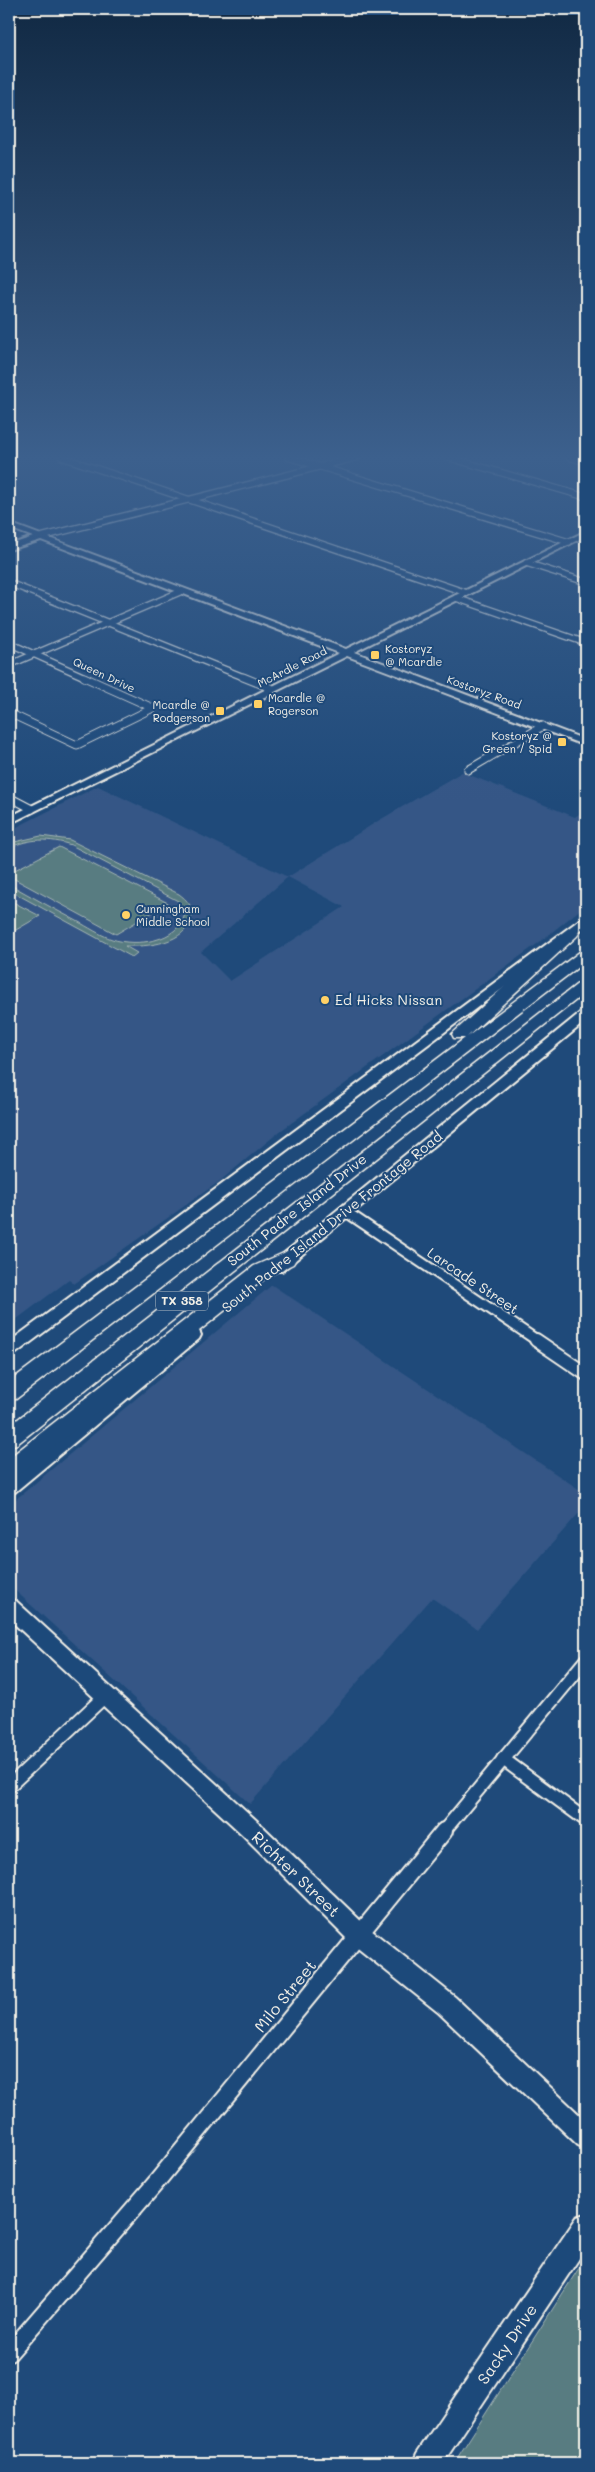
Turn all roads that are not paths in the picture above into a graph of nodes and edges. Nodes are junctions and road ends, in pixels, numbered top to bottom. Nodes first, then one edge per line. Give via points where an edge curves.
1 (133, 572) edge
2 (406, 572) edge
3 (508, 572) edge
4 (556, 572) edge
5 (586, 582) edge
6 (9, 583) edge
7 (182, 591) junction
8 (467, 593) junction
9 (456, 598) junction
10 (106, 623) junction
11 (586, 642) edge
12 (9, 643) edge
13 (346, 652) junction
14 (34, 654) junction
15 (9, 665) edge
16 (273, 689) junction
17 (9, 713) edge
18 (543, 726) junction
19 (586, 743) edge
20 (468, 770) dead end
21 (9, 797) edge
22 (32, 809) junction
23 (9, 821) edge
24 (586, 921) edge
25 (572, 933) junction
26 (586, 954) edge
27 (586, 985) edge
28 (586, 1016) edge
29 (303, 1167) junction
30 (345, 1211) junction
31 (286, 1259) junction
32 (9, 1350) edge
33 (586, 1374) edge
34 (9, 1393) edge
35 (9, 1438) edge
36 (9, 1470) edge
37 (9, 1486) edge
38 (9, 1607) edge
39 (586, 1660) edge
40 (105, 1696) junction
41 (503, 1759) junction
42 (9, 1786) edge
43 (586, 1820) edge
44 (358, 1934) junction
45 (586, 2137) edge
46 (586, 2226) edge
47 (9, 2353) edge
48 (428, 2463) edge

1 - 7 main road, Kostoryz Road
2 - 8 street
3 - 8 main road, McArdle Road
4 - 5 street
6 - 10 street
7 - 10 street
7 - 13 main road, Kostoryz Road
8 - 9 main road, McArdle Road
9 - 11 street
9 - 13 main road, McArdle Road
10 - 14 street
10 - 16 street
12 - 14 street, Queen Drive
13 - 16 main road, McArdle Road
13 - 18 main road, Kostoryz Road
14 - 15 street
14 - 17 street, Queen Drive via 153,708 77,746
16 - 22 main road, McArdle Road
18 - 19 main road, Kostoryz Road
18 - 20 street
21 - 22 street
22 - 23 main road, McArdle Road
24 - 25 main road
25 - 29 highway via 495,1004
25 - 32 main road
26 - 29 highway, TX 358
27 - 35 highway, South Padre Island Drive / TX 358
28 - 30 main road, South Padre Island Drive Frontage Road
29 - 34 highway, TX 358
30 - 31 main road, South Padre Island Drive Frontage Road
30 - 33 street, Larcade Street
31 - 36 highway via 261,1271
31 - 37 main road, South Padre Island Drive Frontage Road
38 - 40 main road, Richter Street
39 - 41 street, Milo Street
40 - 42 street
40 - 44 main road, Richter Street via 250,1828
41 - 43 street
41 - 44 street, Milo Street
44 - 45 main road, Richter Street via 447,2005
44 - 47 street, Milo Street via 154,2185
46 - 48 main road, Sacky Drive

